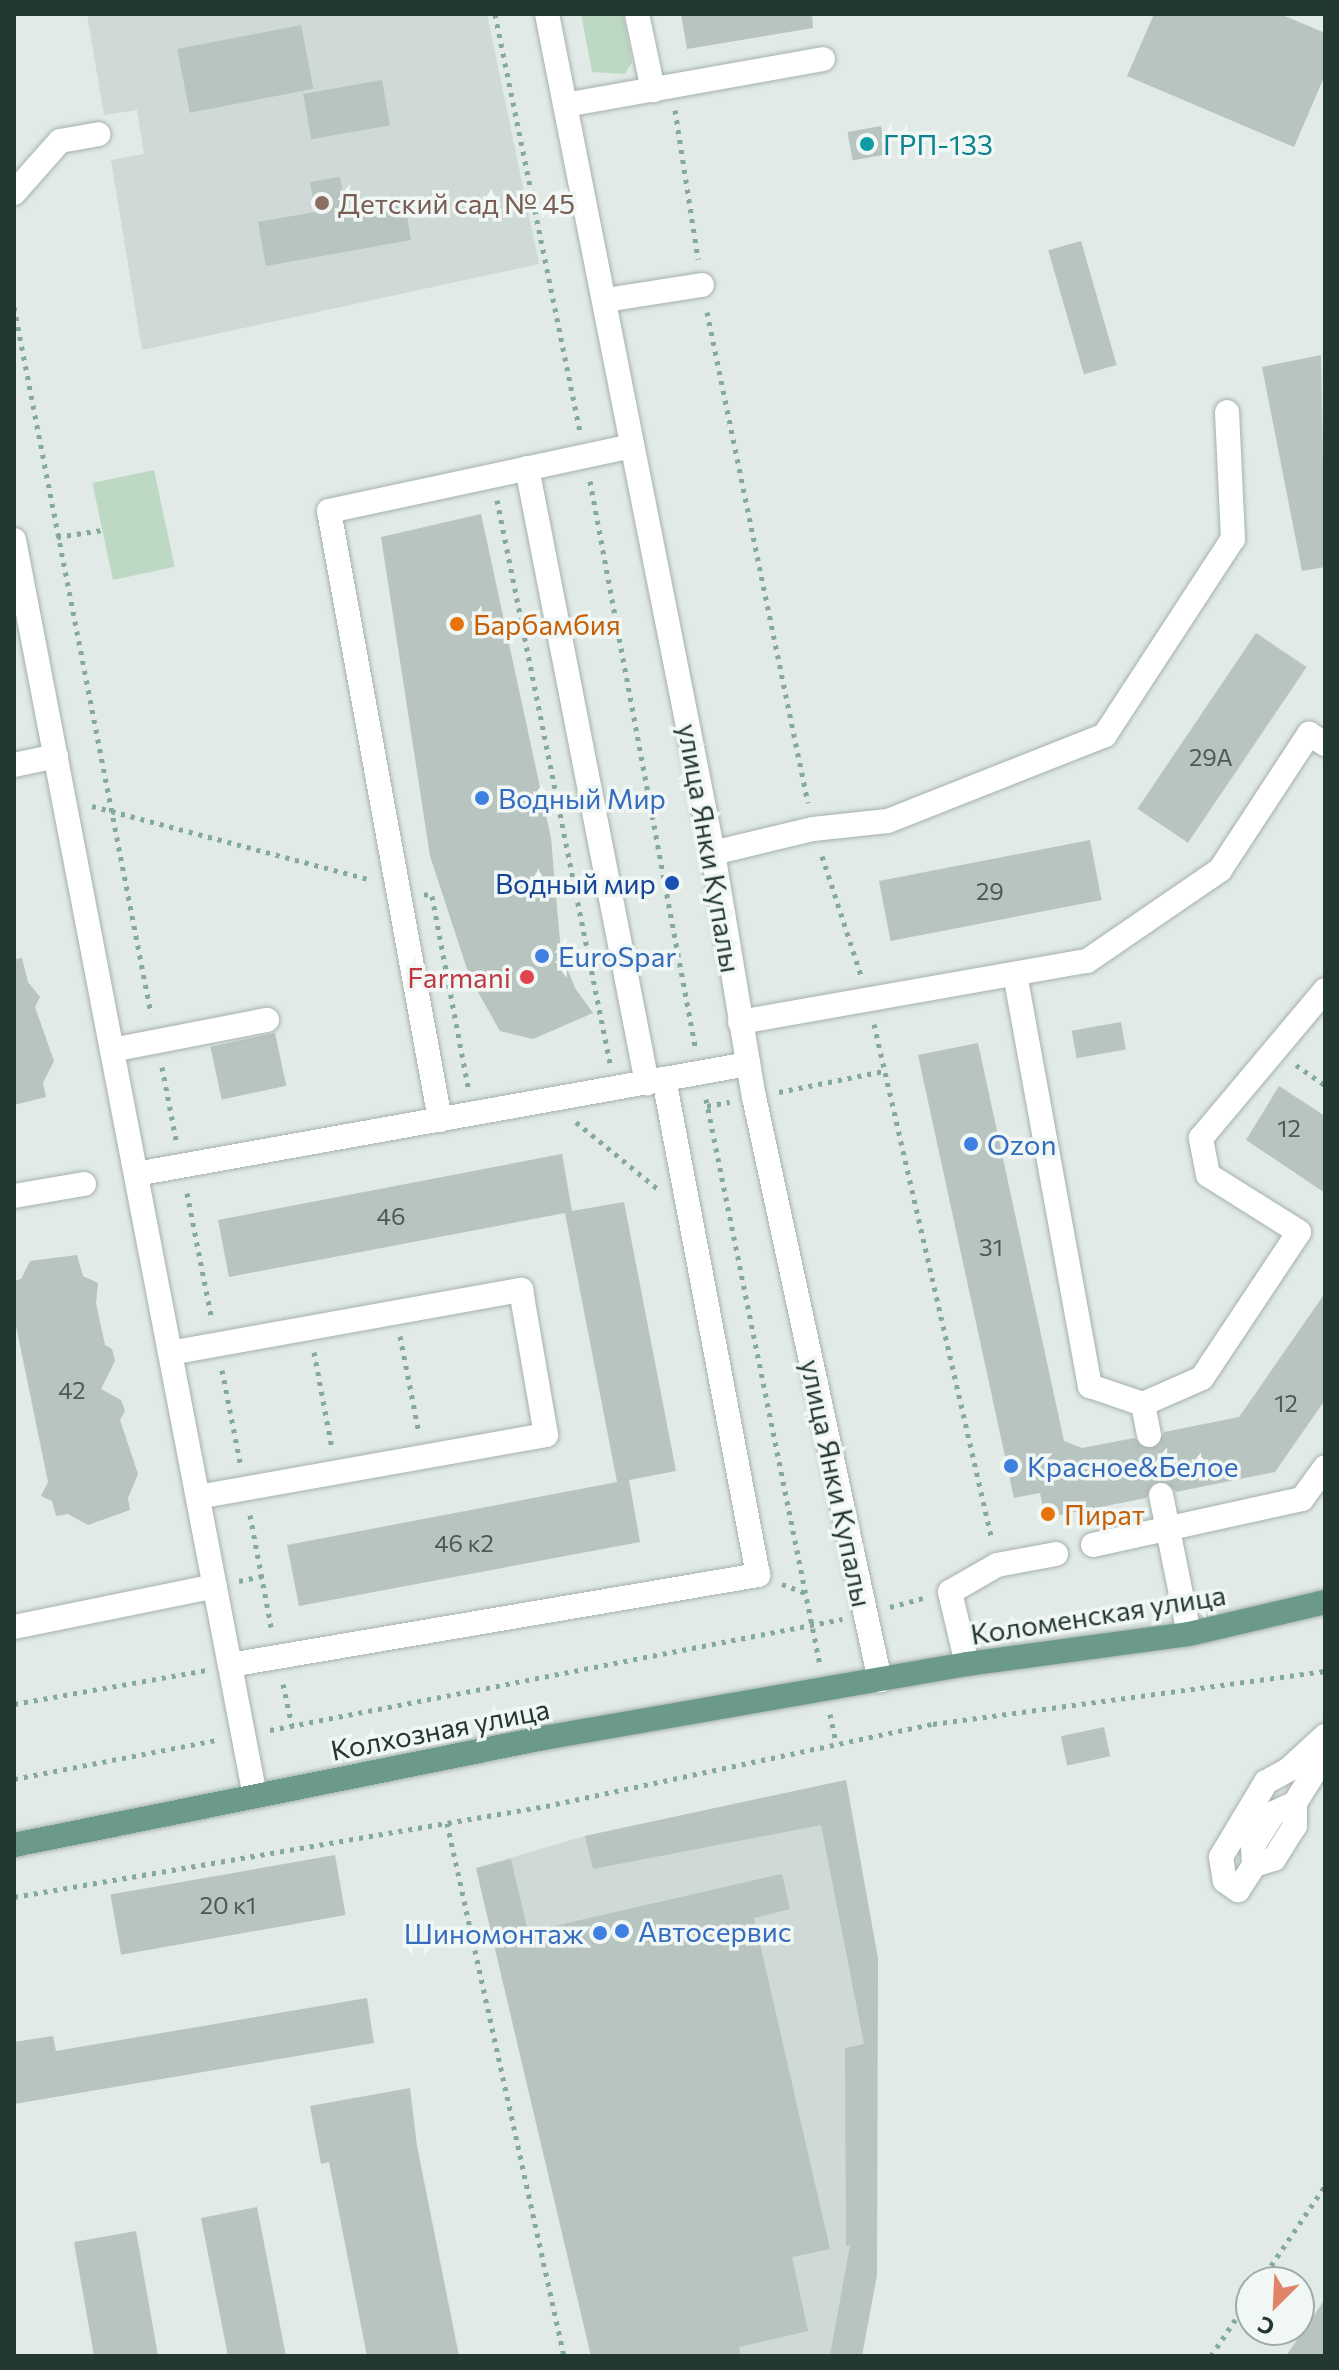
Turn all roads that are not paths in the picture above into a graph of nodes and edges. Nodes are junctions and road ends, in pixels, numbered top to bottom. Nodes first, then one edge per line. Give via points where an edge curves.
1 (547, 14) edge
2 (637, 14) edge
3 (823, 59) dead end
4 (662, 88) junction
5 (565, 105) junction
6 (98, 134) dead end
7 (14, 193) edge
8 (702, 285) road end
9 (606, 300) junction
10 (1227, 412) dead end
11 (632, 446) junction
12 (527, 468) junction
13 (14, 540) edge
14 (1325, 744) edge
15 (56, 756) junction
16 (14, 765) edge
17 (713, 853) junction
18 (1015, 974) junction
19 (1325, 990) edge
20 (267, 1020) dead end
21 (740, 1022) junction
22 (112, 1050) junction
23 (748, 1064) junction
24 (656, 1081) junction
25 (440, 1120) junction
26 (136, 1174) junction
27 (84, 1184) dead end
28 (14, 1196) edge
29 (170, 1353) junction
30 (1143, 1404) junction
31 (1149, 1435) tunnel mouth
32 (1325, 1467) edge
33 (1161, 1495) tunnel mouth
34 (198, 1497) junction
35 (1167, 1529) junction
36 (1093, 1545) dead end
37 (1056, 1554) dead end
38 (215, 1586) junction
39 (1325, 1602) edge
40 (14, 1627) edge
41 (1189, 1634) junction
42 (967, 1664) junction
43 (230, 1665) junction
44 (880, 1681) junction
45 (1325, 1736) edge
46 (1325, 1755) edge
47 (255, 1796) junction
48 (14, 1845) edge

1 - 5 street, улица Янки Купалы
2 - 4 street
3 - 4 street
4 - 5 street
5 - 9 street, улица Янки Купалы
6 - 7 street via 60,141
8 - 9 street
9 - 11 street, улица Янки Купалы
10 - 17 street via 1233,539 1105,735 888,821 813,829
11 - 12 street
11 - 17 street, улица Янки Купалы
12 - 24 street
12 - 25 street via 329,511
13 - 15 street
14 - 18 street via 1309,734 1220,870 1087,961
15 - 16 street
15 - 22 street
17 - 21 street, улица Янки Купалы
18 - 21 street
18 - 30 street via 1090,1386
19 - 30 street via 1201,1138 1208,1175 1299,1232 1202,1378
20 - 22 street
21 - 23 street, улица Янки Купалы
22 - 26 street
23 - 24 street
23 - 44 street, улица Янки Купалы
24 - 25 street
24 - 43 street via 690,1215 758,1575
25 - 26 street
26 - 29 street
27 - 28 street
29 - 34 street
29 - 34 street via 521,1290 546,1435
30 - 31 street
32 - 35 street via 1302,1499
33 - 35 street
34 - 38 street
35 - 36 street
35 - 41 street
37 - 42 street via 997,1565 950,1592
38 - 40 street
38 - 43 street
39 - 41 main road, Коломенская улица
41 - 42 main road, Коломенская улица
42 - 44 main road, Коломенская улица
43 - 47 street
44 - 47 main road, Колхозная улица via 543,1738
45 - 46 street via 1288,1770 1266,1782 1221,1857 1225,1881 1238,1890 1254,1865 1274,1859 1295,1826 1295,1803
47 - 48 main road, Колхозная улица

